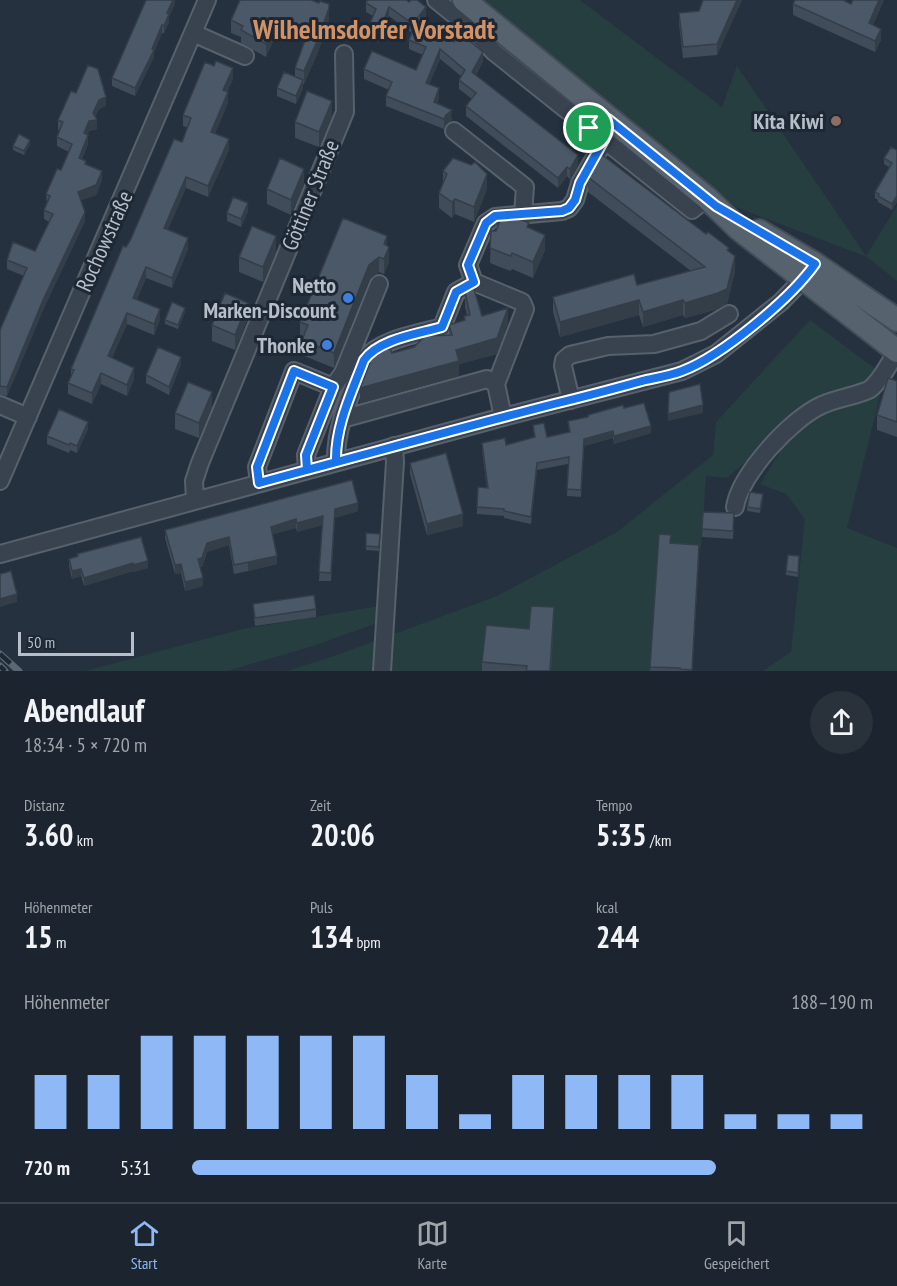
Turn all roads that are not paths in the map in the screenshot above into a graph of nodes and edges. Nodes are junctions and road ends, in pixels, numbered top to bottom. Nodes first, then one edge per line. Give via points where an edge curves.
1 (207, 0) edge
2 (436, 0) edge
3 (464, 0) edge
4 (479, 24) junction
5 (193, 33) junction
6 (344, 54) dead end
7 (245, 56) dead end
8 (601, 129) junction
9 (454, 131) dead end
10 (523, 214) junction
11 (810, 271) junction
12 (474, 282) junction
13 (379, 284) dead end
14 (729, 314) dead end
15 (897, 320) edge
16 (897, 351) edge
17 (496, 384) junction
18 (333, 387) junction
19 (571, 400) junction
20 (0, 405) edge
21 (28, 417) junction
22 (503, 417) junction
23 (342, 419) junction
24 (394, 446) junction
25 (336, 462) junction
26 (307, 470) junction
27 (0, 481) edge
28 (259, 483) junction
29 (195, 500) junction
30 (735, 507) dead end
31 (0, 554) edge
32 (382, 671) edge

1 - 5 street, Rochowstraße
2 - 4 street
3 - 4 main road
4 - 8 main road
5 - 7 street
5 - 21 street, Rochowstraße
6 - 29 street, Göttiner Straße via 345,112 200,463 194,481
8 - 10 street via 569,208
8 - 11 main road via 712,202 739,229
9 - 10 street via 525,187
10 - 12 street via 495,216 486,223 468,265
11 - 15 main road via 853,289
11 - 16 main road via 838,306
11 - 19 street via 781,302 716,354 682,371
12 - 17 street via 522,302 525,309
12 - 23 street via 456,292 442,327 370,351
13 - 18 street via 343,373
14 - 19 street via 701,331 654,344 608,346 570,355 563,366
16 - 30 street via 871,389 819,406 787,428 749,475
17 - 22 street
17 - 23 street via 487,379
18 - 26 street via 306,455
18 - 28 street via 294,371 257,467
19 - 22 street
20 - 21 street
21 - 27 street, Rochowstraße
22 - 24 street
23 - 25 street
24 - 25 street
24 - 32 street
25 - 26 street
26 - 28 street
28 - 29 street
29 - 31 street

